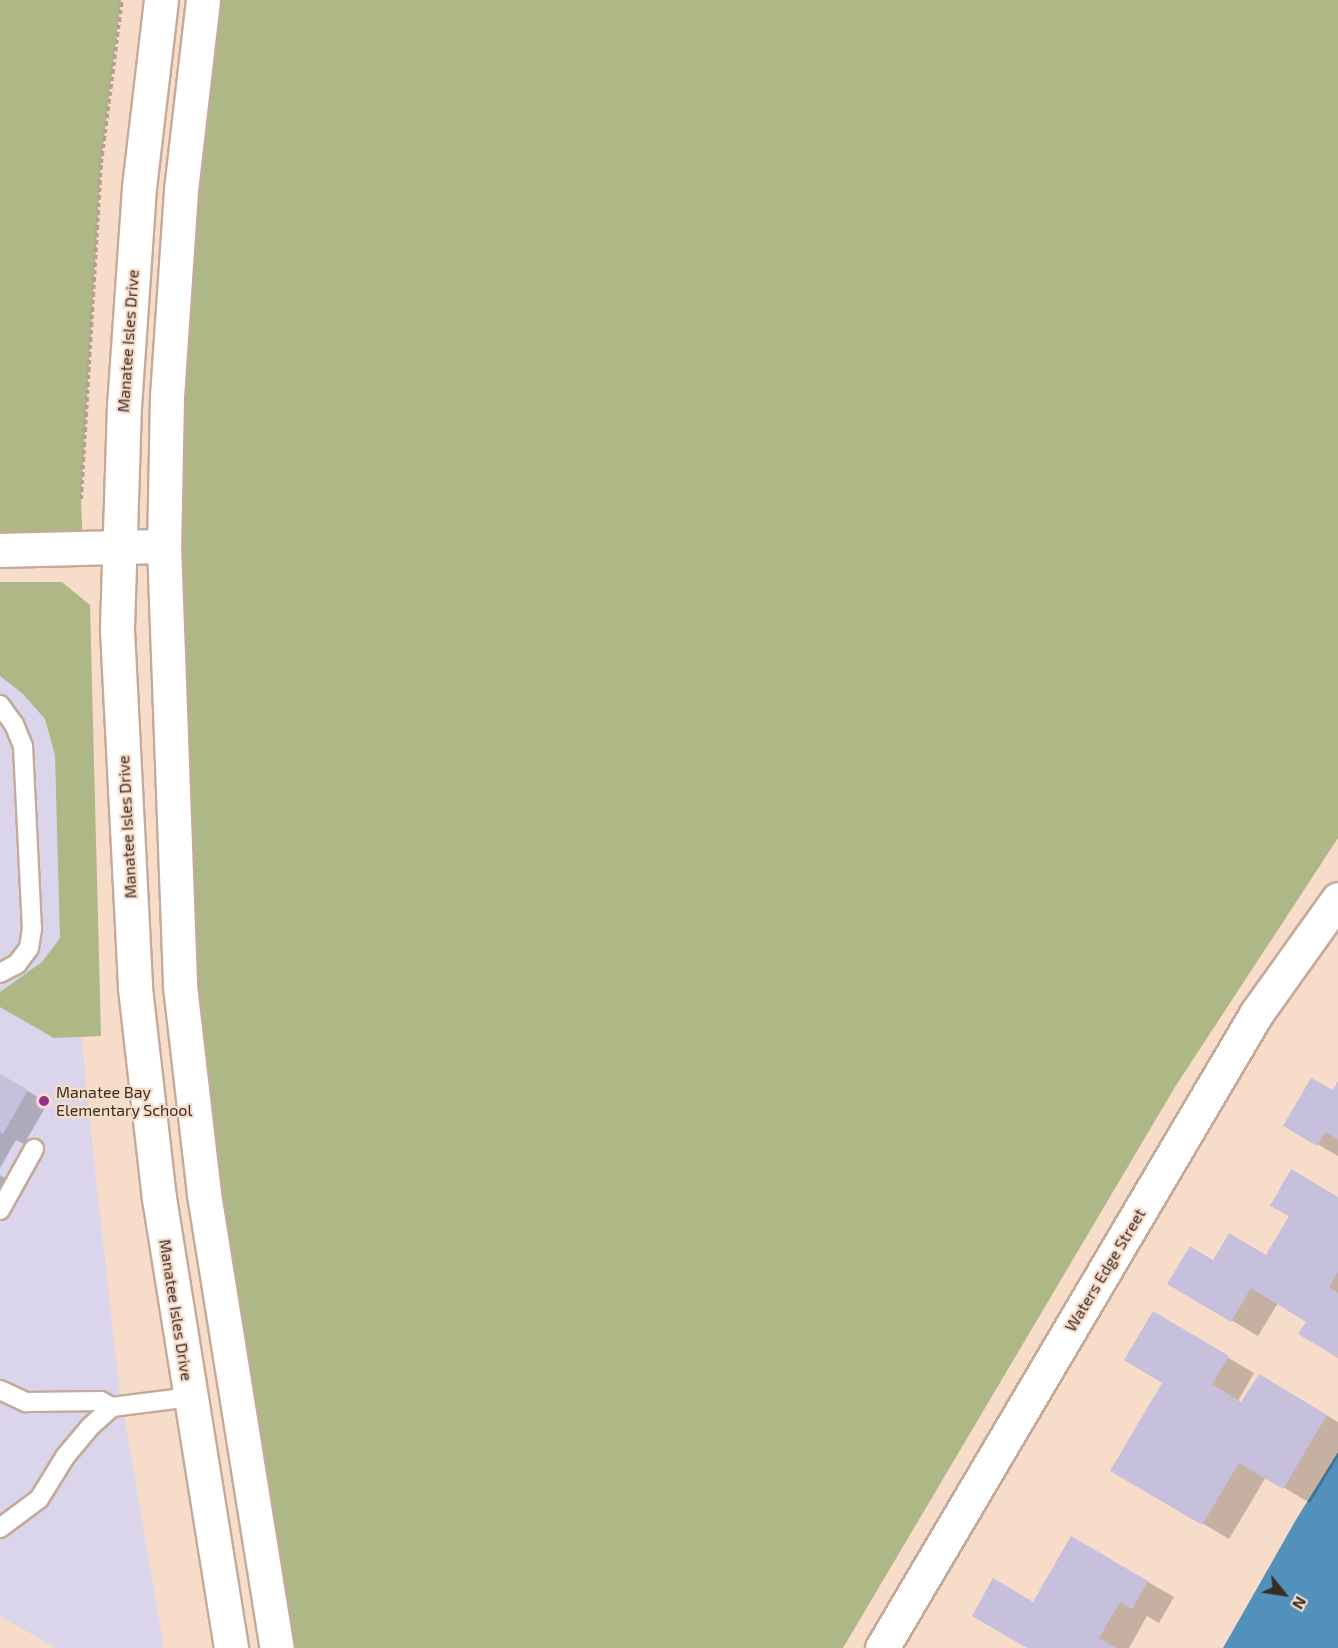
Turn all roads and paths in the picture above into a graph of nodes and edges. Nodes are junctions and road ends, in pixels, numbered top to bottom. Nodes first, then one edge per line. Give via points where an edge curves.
1 (122, 0) edge
2 (161, 0) edge
3 (203, 0) edge
4 (81, 499) dead end
5 (164, 546) junction
6 (120, 547) junction
7 (0, 550) edge
8 (0, 705) edge
9 (1338, 899) edge
10 (0, 973) edge
11 (34, 1149) dead end
12 (0, 1210) edge
13 (235, 1388) junction
14 (0, 1390) edge
15 (190, 1396) junction
16 (112, 1407) junction
17 (0, 1528) edge
18 (231, 1648) edge
19 (277, 1648) edge
20 (882, 1648) edge

1 - 4 path via 101,163
2 - 6 street, Manatee Isles Drive via 139,187 124,405
3 - 5 street via 181,191 167,396
5 - 6 street
5 - 13 street via 180,986 204,1194
6 - 7 street
6 - 15 street, Manatee Isles Drive via 117,630 135,988 159,1198
8 - 10 lane via 23,746 32,929 29,948 17,964
9 - 20 street, Waters Edge Street via 1256,1014
11 - 12 lane
13 - 15 street
13 - 19 street
14 - 16 lane via 26,1402 101,1401
15 - 16 lane
15 - 18 street, Manatee Isles Drive
16 - 17 lane via 65,1457 39,1499

